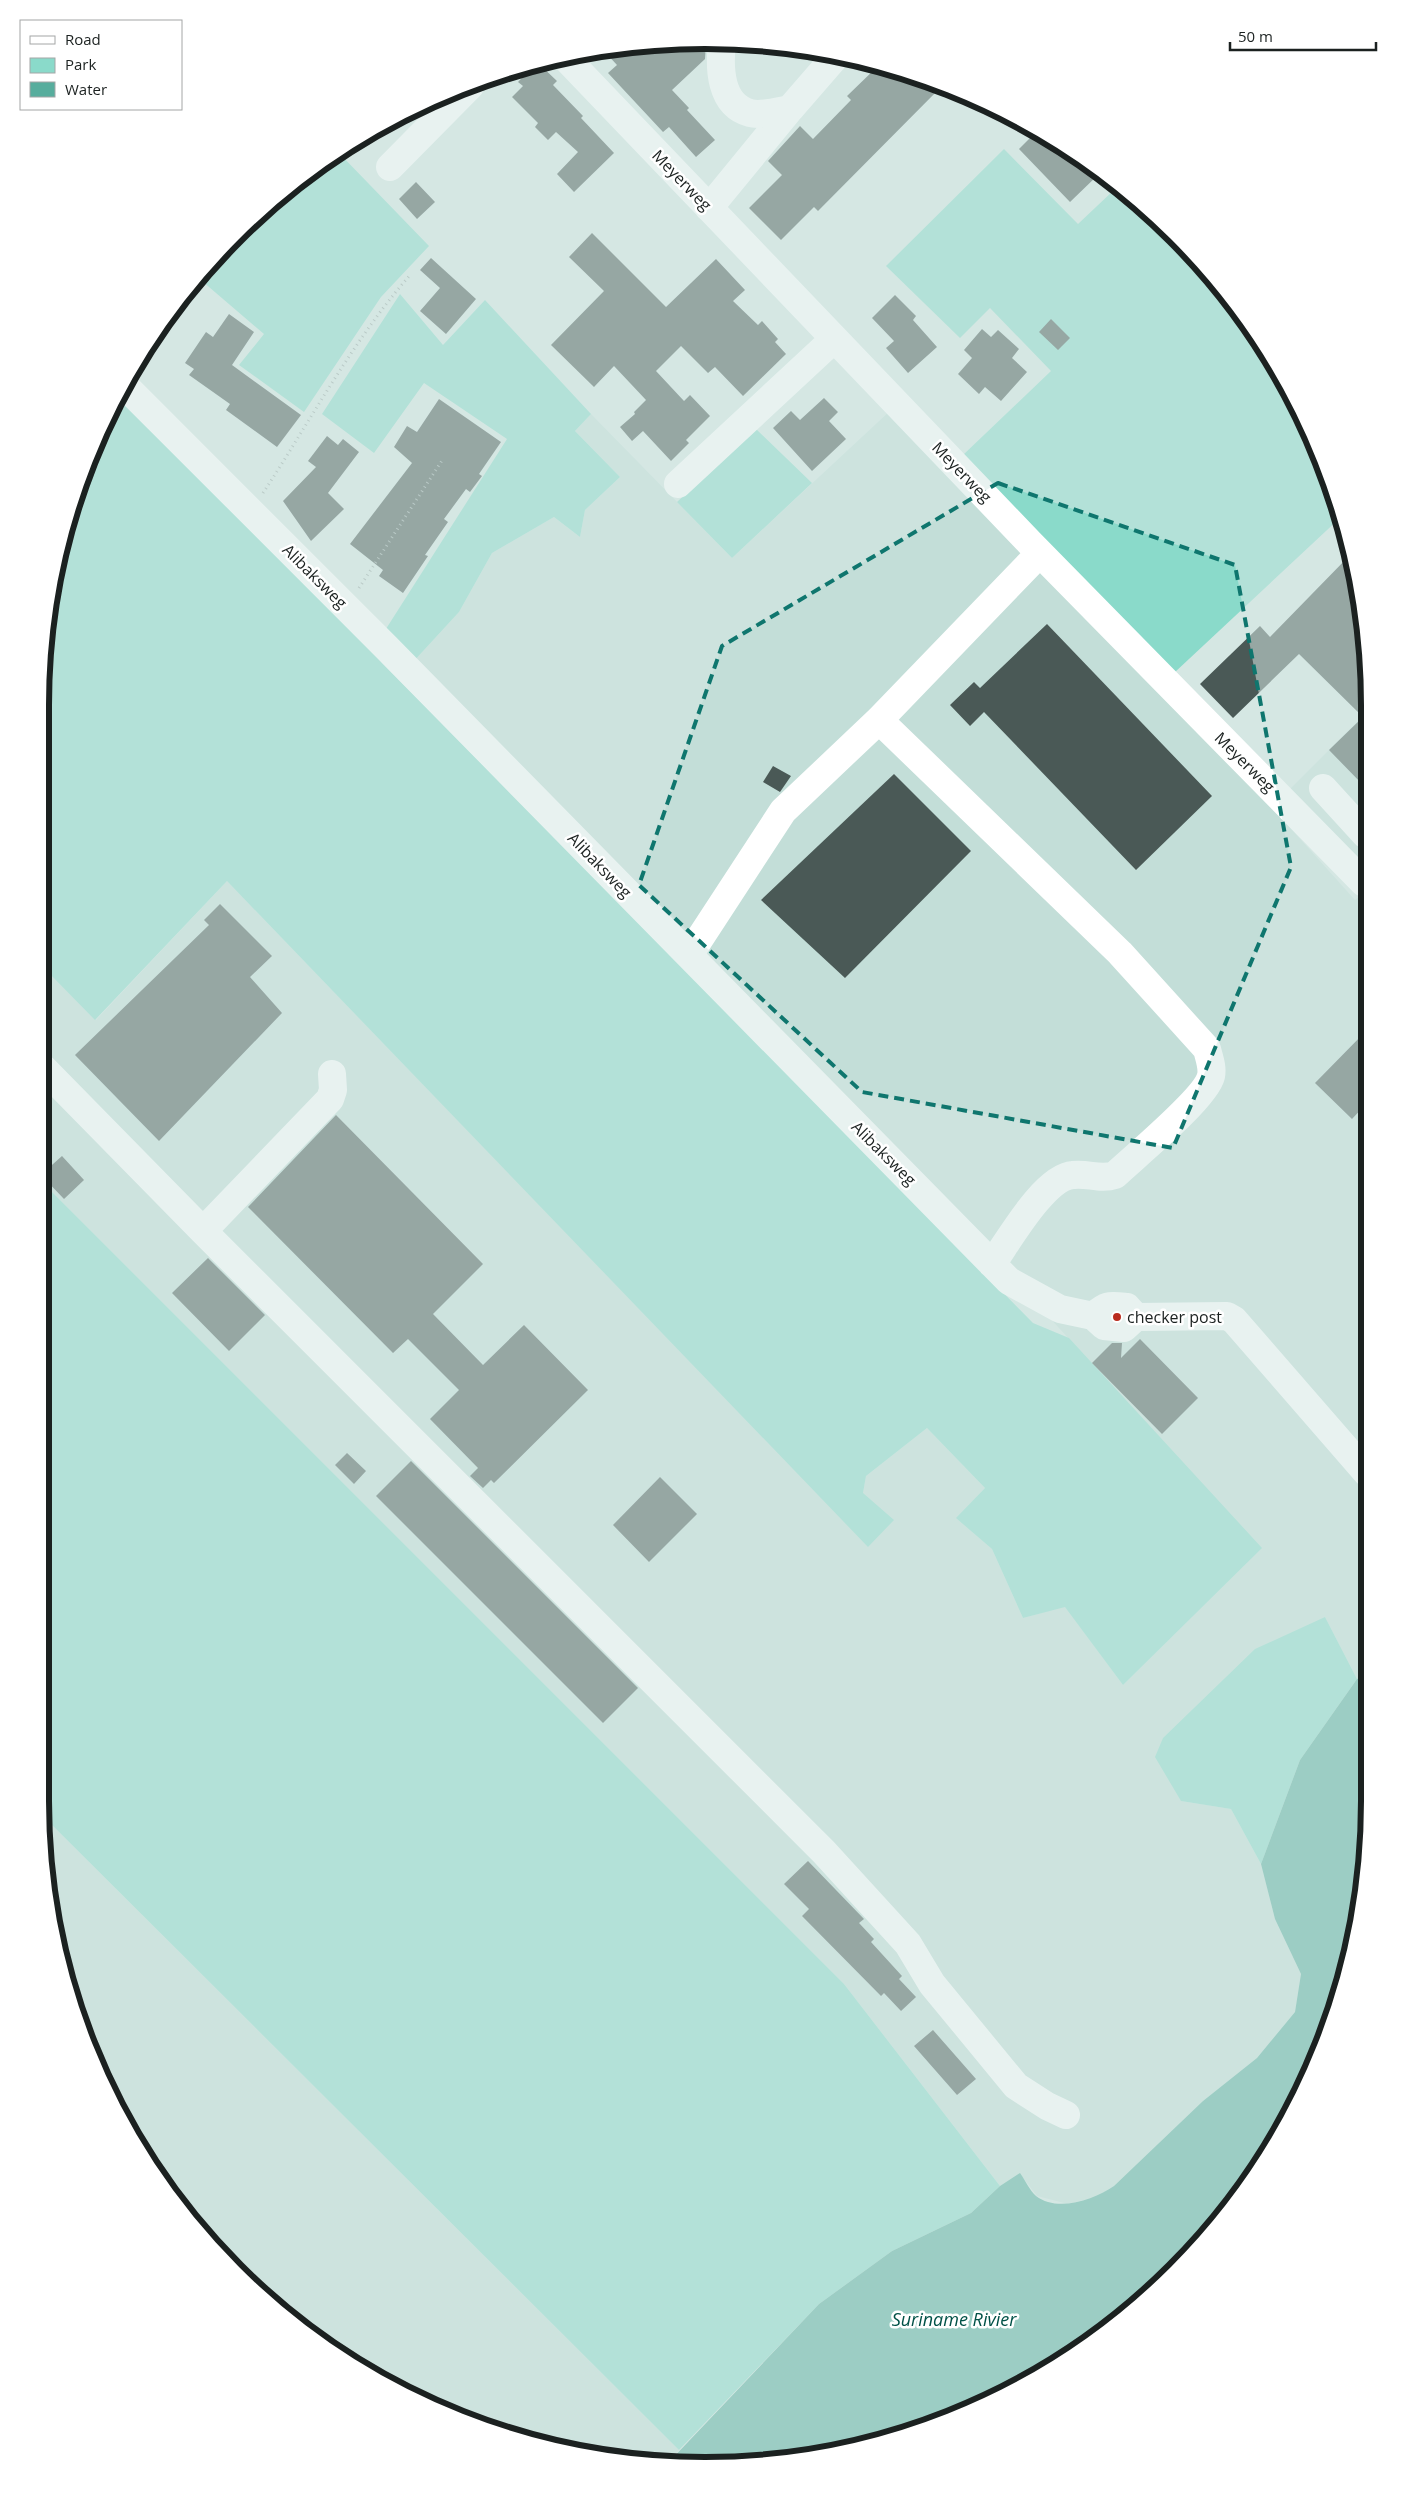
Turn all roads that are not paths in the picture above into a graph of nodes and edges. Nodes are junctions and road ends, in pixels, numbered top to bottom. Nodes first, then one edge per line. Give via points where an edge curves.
1 (721, 49) edge
2 (832, 61) edge
3 (570, 63) edge
4 (439, 106) edge
5 (790, 109) junction
6 (390, 167) dead end
7 (709, 208) junction
8 (834, 339) junction
9 (130, 391) edge
10 (678, 484) dead end
11 (1040, 553) junction
12 (880, 720) junction
13 (1323, 788) dead end
14 (1361, 830) edge
15 (1361, 879) edge
16 (689, 955) junction
17 (49, 1074) edge
18 (332, 1074) dead end
19 (203, 1231) junction
20 (992, 1264) junction
21 (1361, 1466) edge
22 (1066, 2115) dead end

1 - 5 street via 724,91 736,104 751,113
2 - 5 street
3 - 7 street, Meyerweg
4 - 6 street
5 - 7 street
7 - 8 street, Meyerweg
8 - 10 street
8 - 11 street, Meyerweg
9 - 16 street, Alibaksweg
11 - 12 street
11 - 15 street, Meyerweg
12 - 16 street via 783,811
12 - 20 street via 1120,953 1206,1049 1211,1062 1211,1077 1198,1097 1114,1176 1072,1175 1057,1181 1036,1202
13 - 14 street
16 - 20 street, Alibaksweg
17 - 19 street
18 - 19 street via 330,1099
19 - 22 street via 824,1852 908,1944 932,1984 1016,2086
20 - 21 street, Alibaksweg via 1009,1281 1060,1309 1115,1317 1219,1315 1234,1320

